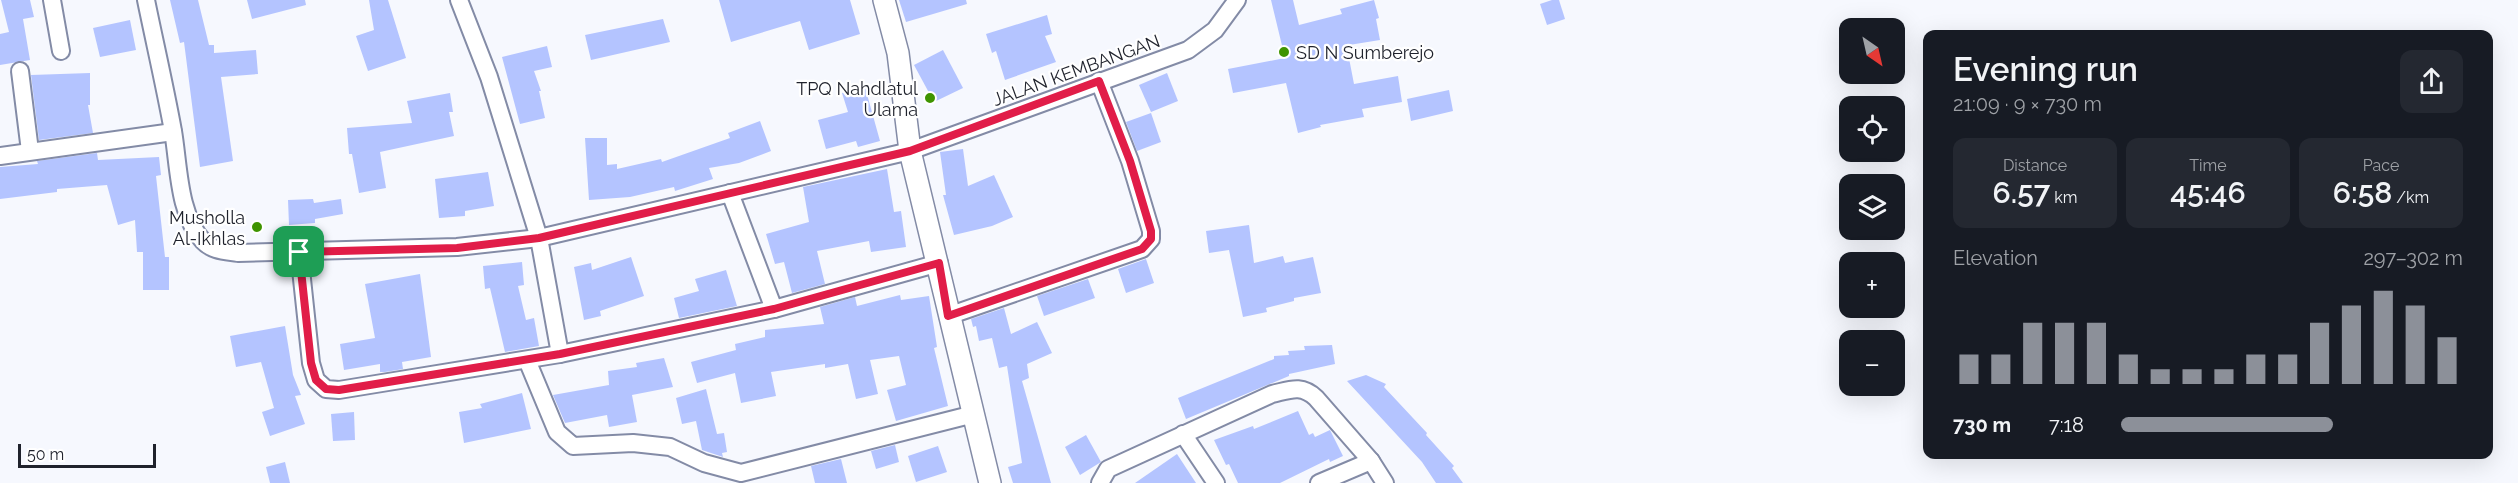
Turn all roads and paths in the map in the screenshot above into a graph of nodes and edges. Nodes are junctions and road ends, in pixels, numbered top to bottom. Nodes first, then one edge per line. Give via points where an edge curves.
1 (52, 0) edge
2 (146, 0) edge
3 (459, 0) edge
4 (885, 0) edge
5 (1237, 0) edge
6 (61, 51) dead end
7 (20, 71) dead end
8 (1099, 81) junction
9 (173, 132) junction
10 (30, 151) junction
11 (910, 151) junction
12 (0, 156) edge
13 (730, 193) junction
14 (539, 238) junction
15 (299, 252) junction
16 (939, 263) junction
17 (774, 309) junction
18 (948, 316) junction
19 (560, 354) junction
20 (527, 360) junction
21 (974, 414) junction
22 (1182, 434) junction
23 (1371, 461) junction
24 (990, 483) edge
25 (1100, 483) edge
26 (1216, 483) edge
27 (1319, 483) edge
28 (1385, 483) edge

1 - 6 street
2 - 9 street, JALAN KEMBANGAN
3 - 14 street via 489,77
4 - 11 street via 898,53
5 - 8 street, JALAN KEMBANGAN via 1215,30 1188,50
7 - 10 street
8 - 11 street, JALAN KEMBANGAN
8 - 18 street via 1130,161 1151,239 1142,249
9 - 10 street
9 - 15 street, JALAN KEMBANGAN via 189,214 205,243 220,251 238,253
10 - 12 street
11 - 13 street, JALAN KEMBANGAN
11 - 16 street
13 - 14 street, JALAN KEMBANGAN
13 - 17 street
14 - 15 street, JALAN KEMBANGAN via 457,248
14 - 19 street
15 - 20 street via 311,363 316,380 326,389
16 - 17 street
16 - 18 street
17 - 19 street
18 - 21 street
19 - 20 street
20 - 21 street via 557,432 573,446 633,443 670,447 704,463 741,473
21 - 24 street
22 - 23 street via 1272,394 1298,388 1316,398
22 - 25 street via 1108,470
22 - 26 street
23 - 27 street
23 - 28 street

